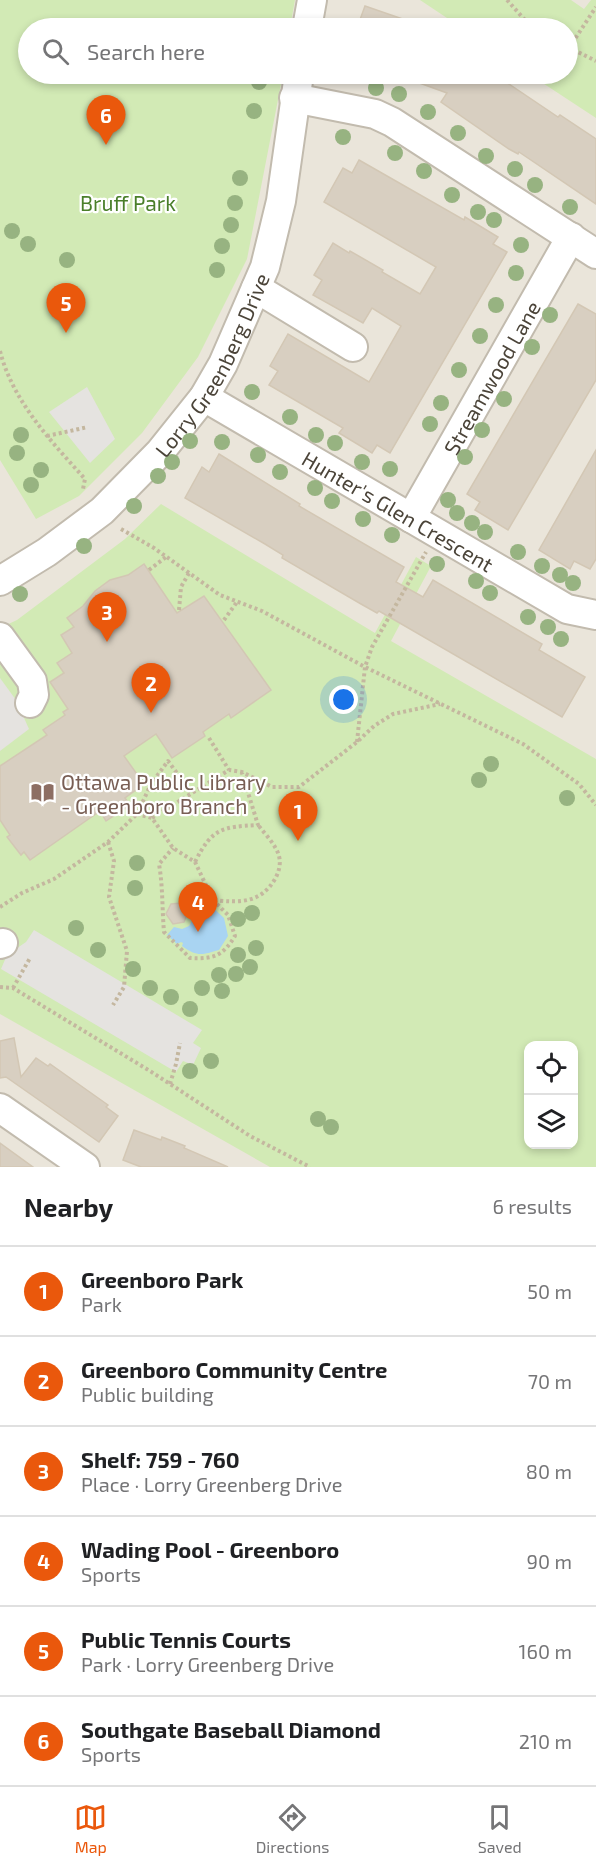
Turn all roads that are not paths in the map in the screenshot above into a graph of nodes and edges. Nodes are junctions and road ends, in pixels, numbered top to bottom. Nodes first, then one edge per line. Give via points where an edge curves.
1 (312, 0) edge
2 (309, 18) edge
3 (296, 86) edge
4 (571, 237) junction
5 (596, 254) edge
6 (256, 288) junction
7 (353, 346) dead end
8 (204, 397) junction
9 (411, 518) junction
10 (0, 581) edge
11 (596, 615) edge
12 (0, 637) edge
13 (30, 703) dead end
14 (0, 1108) edge
15 (86, 1167) edge

1 - 2 street
3 - 4 street via 329,103 392,122
3 - 6 street, Lorry Greenberg Drive via 281,201
4 - 5 street
4 - 9 street, Streamwood Lane
6 - 7 street
6 - 8 street, Lorry Greenberg Drive
8 - 9 street, Hunter's Glen Crescent
8 - 10 street, Lorry Greenberg Drive via 160,452 102,511
9 - 11 street, Hunter's Glen Crescent via 567,609
12 - 13 street via 32,681 34,695
14 - 15 street

